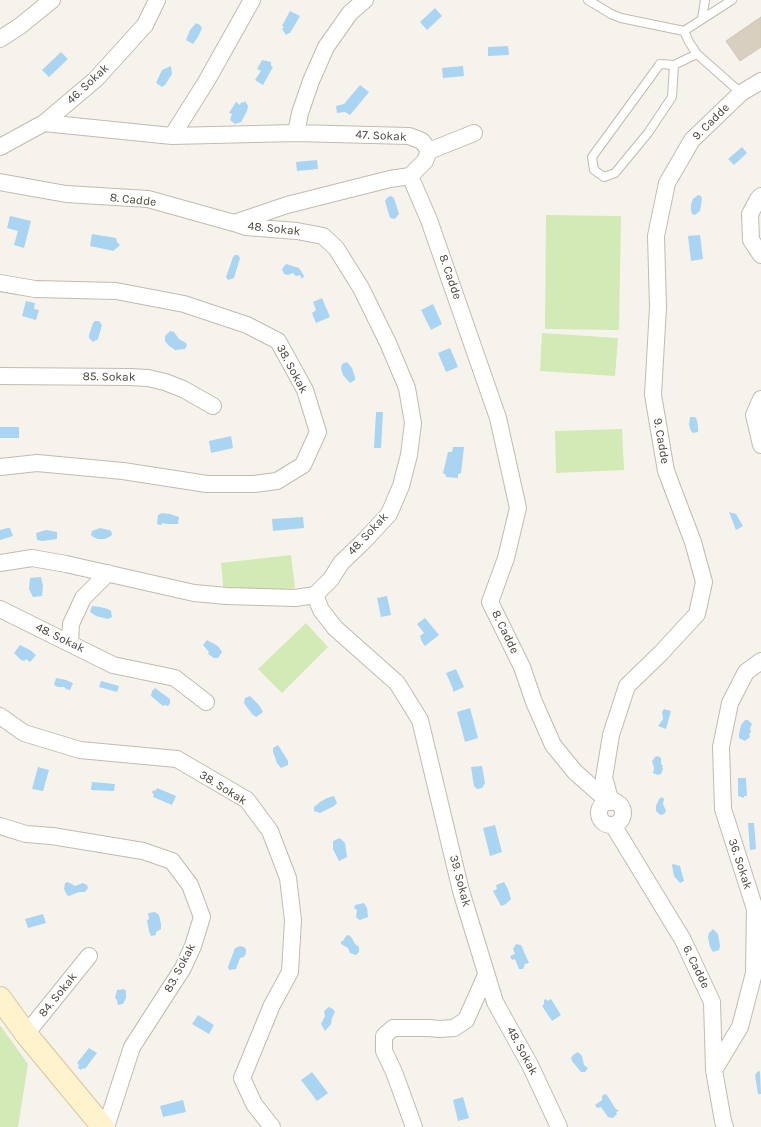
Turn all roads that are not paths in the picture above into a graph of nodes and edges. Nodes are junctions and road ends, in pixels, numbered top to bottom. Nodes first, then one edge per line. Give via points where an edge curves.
1 (52, 0) edge
2 (156, 0) edge
3 (252, 0) edge
4 (365, 0) edge
5 (588, 0) edge
6 (705, 0) edge
7 (732, 0) edge
8 (702, 19) junction
9 (684, 31) junction
10 (0, 38) edge
11 (696, 54) junction
12 (674, 65) junction
13 (761, 82) edge
14 (741, 93) junction
15 (44, 123) junction
16 (296, 133) junction
17 (474, 133) dead end
18 (172, 136) junction
19 (0, 148) edge
20 (429, 151) junction
21 (410, 176) junction
22 (0, 182) edge
23 (761, 196) edge
24 (234, 223) junction
25 (761, 256) edge
26 (0, 283) edge
27 (0, 376) edge
28 (761, 399) edge
29 (213, 406) dead end
30 (761, 445) edge
31 (0, 467) edge
32 (0, 563) edge
33 (108, 573) junction
34 (315, 595) junction
35 (0, 609) edge
36 (70, 643) junction
37 (761, 661) edge
38 (206, 702) dead end
39 (0, 716) edge
40 (575, 772) junction
41 (610, 802) junction
42 (600, 816) junction
43 (613, 825) junction
44 (0, 826) edge
45 (89, 956) dead end
46 (486, 975) junction
47 (0, 998) edge
48 (26, 1034) junction
49 (714, 1070) junction
50 (104, 1127) edge
51 (272, 1127) edge
52 (414, 1127) edge
53 (559, 1127) edge
54 (725, 1127) edge

1 - 10 street via 20,26
2 - 15 street, 46. Sokak via 145,25 96,79
3 - 18 street
4 - 16 street via 350,12 326,47 300,113
5 - 9 lane via 621,18
6 - 8 lane
7 - 8 lane
8 - 9 lane
9 - 11 lane
11 - 12 lane
11 - 14 lane
12 - 12 lane via 672,97 648,134 615,173 604,177 594,170 592,157 660,64
13 - 14 street, 9. Cadde
14 - 41 street, 9. Cadde via 692,140 667,183 656,236 658,307 653,395 666,471 693,542 704,582 697,614 627,686 611,735 604,778
15 - 18 street, 47. Sokak
15 - 19 street, 46. Sokak
16 - 18 street, 47. Sokak
16 - 20 street, 47. Sokak via 409,136 422,141
17 - 20 street
20 - 21 street via 425,161
21 - 24 street via 287,205
21 - 40 street, 8. Cadde via 429,220 498,418 518,508 506,558 490,602 522,667 553,745
22 - 24 street, 8. Cadde via 66,194 148,199
23 - 25 street via 750,214 751,240
24 - 34 street, 48. Sokak via 246,227 323,236 336,248 361,288 407,388 413,423 410,449 389,514 341,563 331,579
26 - 31 street, 38. Sokak via 35,288 116,291 184,304 247,325 278,341 305,390 318,432 303,465 276,481 254,484 207,484 123,471 37,463
27 - 29 street, 85. Sokak via 148,378 183,389
28 - 30 street via 754,415
32 - 33 street via 32,558
33 - 34 street via 201,594 295,598
33 - 36 street via 83,598 71,624
34 - 46 street, 39. Sokak via 321,610 335,628 397,683 420,720 461,890
35 - 36 street, 48. Sokak
36 - 38 street, 48. Sokak via 113,665 176,678
37 - 49 street, 36. Sokak via 746,672 730,703 720,747 723,809 755,910 754,973 740,1027
39 - 51 street, 38. Sokak via 24,733 80,750 177,759 247,800 270,832 288,878 293,920 290,972 272,1005 242,1078 254,1104
40 - 41 street, 8. Cadde
40 - 42 street, 8. Cadde
41 - 42 street via 601,807
41 - 43 street via 618,804 623,811 622,818
42 - 43 street via 604,823
43 - 49 street, 6. Cadde via 683,940 712,1002
44 - 50 street, 83. Sokak via 26,834 143,851 172,861 190,885 202,917 183,968 132,1047
45 - 48 street, 84. Sokak
46 - 52 street via 466,1020 454,1028 393,1028 384,1036 384,1051
46 - 53 street, 48. Sokak via 495,1002 530,1064
47 - 48 main road
48 - 50 main road
49 - 54 street, 6. Cadde

